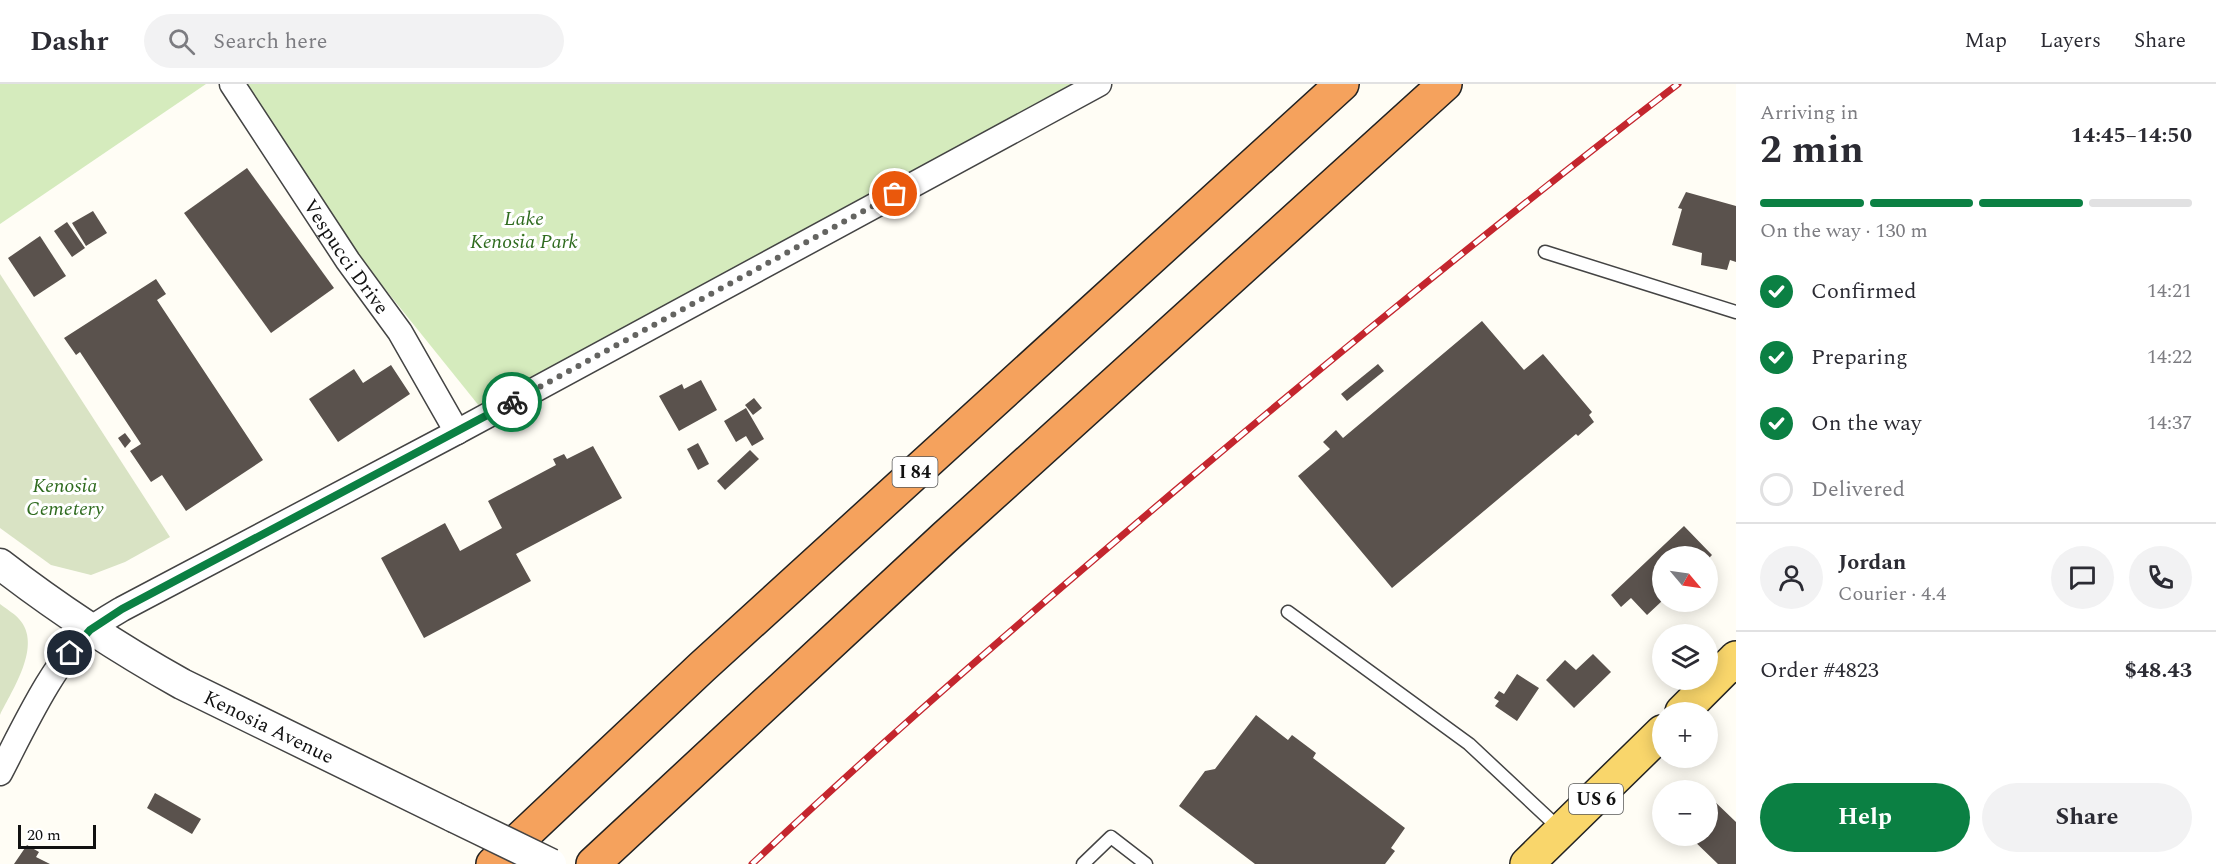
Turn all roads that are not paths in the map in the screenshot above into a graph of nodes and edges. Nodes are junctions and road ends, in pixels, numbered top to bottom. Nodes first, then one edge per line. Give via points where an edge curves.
1 (232, 84) edge
2 (1099, 84) edge
3 (1342, 84) edge
4 (1445, 84) edge
5 (1545, 252) dead end
6 (1736, 312) edge
7 (457, 432) junction
8 (0, 564) edge
9 (1288, 612) dead end
10 (90, 630) junction
11 (1732, 671) edge
12 (1694, 702) edge
13 (1652, 742) edge
14 (0, 772) edge
15 (1562, 831) junction
16 (493, 864) edge
17 (551, 864) edge
18 (593, 864) edge
19 (1083, 864) edge
20 (1146, 864) edge
21 (1527, 864) edge

1 - 7 street, Vespucci Drive via 348,261 400,332
2 - 7 street
3 - 16 highway, I 84 via 737,634
4 - 18 highway via 945,537
5 - 6 lane
7 - 10 street via 132,603
8 - 10 street, Kenosia Avenue
9 - 15 lane via 1468,744
10 - 14 street via 45,691
10 - 17 street, Kenosia Avenue, bridge via 182,684
11 - 12 main road
13 - 15 main road, US 6
15 - 21 main road, US 6
19 - 20 lane via 1111,837

